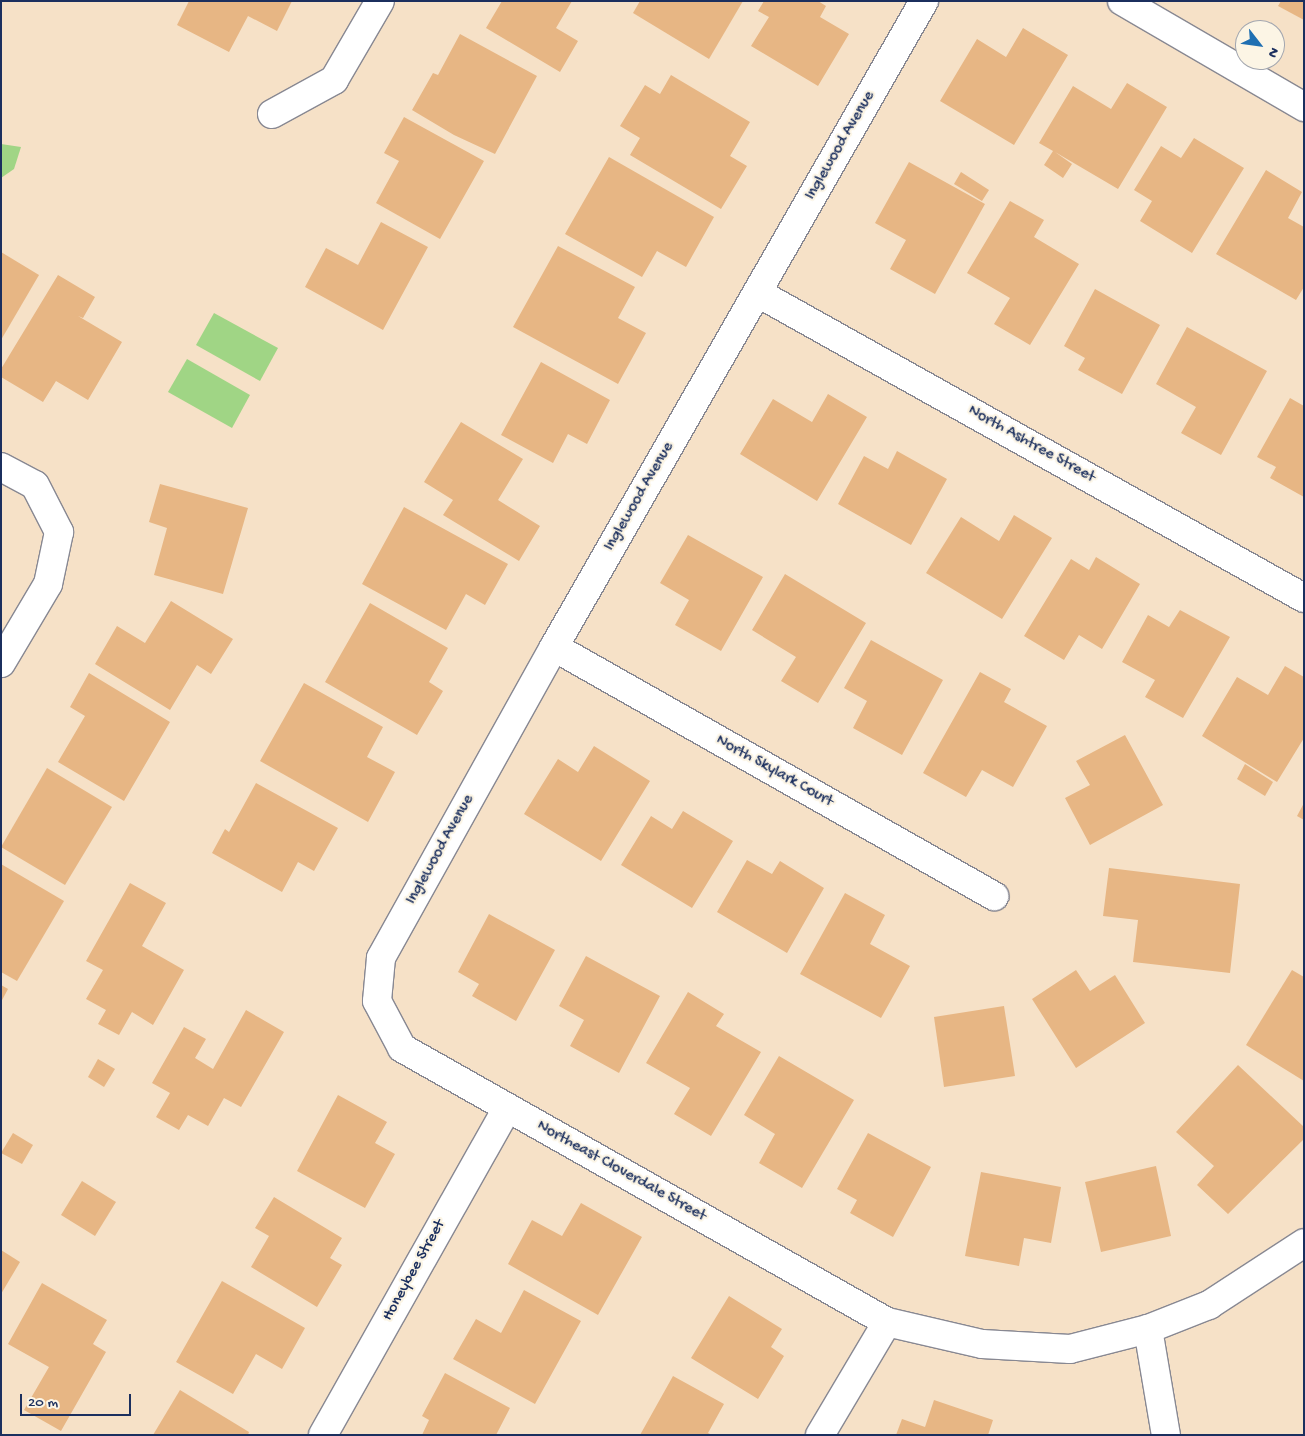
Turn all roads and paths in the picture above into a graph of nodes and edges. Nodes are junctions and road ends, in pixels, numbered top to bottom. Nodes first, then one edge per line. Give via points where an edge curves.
1 (380, 1) edge
2 (924, 1) edge
3 (1122, 1) edge
4 (1304, 107) edge
5 (272, 114) dead end
6 (758, 293) junction
7 (1, 467) edge
8 (1304, 598) edge
9 (554, 647) junction
10 (1, 663) edge
11 (994, 896) dead end
12 (377, 1001) joint
13 (507, 1108) junction
14 (1304, 1243) edge
15 (886, 1322) junction
16 (1148, 1329) junction
17 (323, 1435) edge
18 (820, 1435) edge
19 (1166, 1435) edge

1 - 5 street via 334,80
2 - 6 street, Inglewood Avenue
3 - 4 street
6 - 8 street, North Ashtree Street
6 - 9 street, Inglewood Avenue
7 - 10 street via 35,485 59,532 48,584
9 - 11 street, North Skylark Court
9 - 12 street, Inglewood Avenue via 381,958
12 - 13 street, Northeast Cloverdale Street via 402,1048
13 - 15 street, Northeast Cloverdale Street
13 - 17 street, Honeybee Street
14 - 16 street, Northeast Cloverdale Street via 1209,1305
15 - 16 street, Northeast Cloverdale Street via 982,1344 1070,1349
15 - 18 street
16 - 19 street

